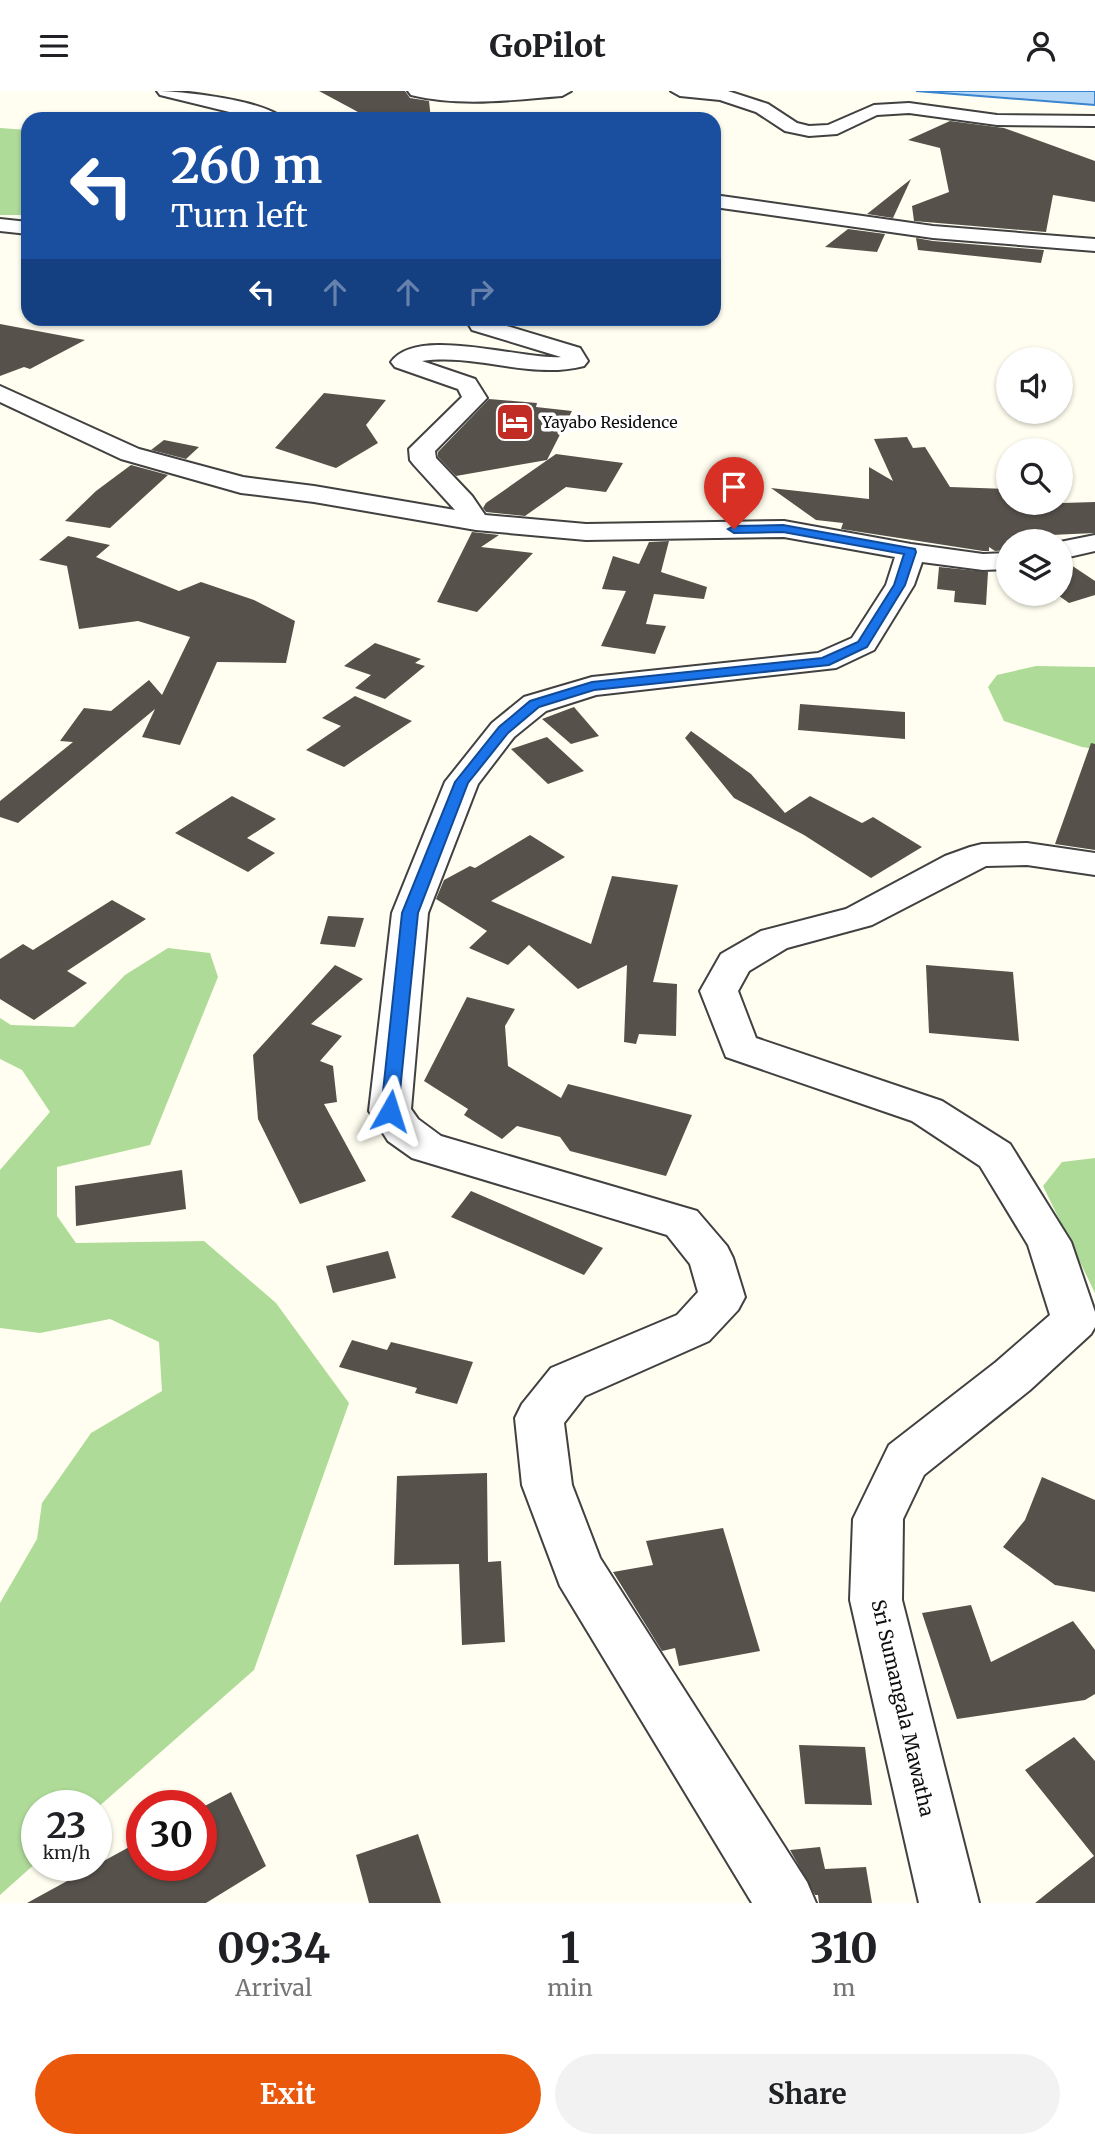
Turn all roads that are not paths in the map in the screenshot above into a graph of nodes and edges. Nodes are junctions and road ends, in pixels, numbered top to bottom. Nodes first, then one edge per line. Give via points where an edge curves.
1 (166, 91) edge
2 (417, 91) edge
3 (562, 91) edge
4 (680, 91) edge
5 (256, 112) edge
6 (1095, 121) edge
7 (721, 202) edge
8 (0, 225) edge
9 (21, 227) edge
10 (1095, 245) edge
11 (483, 326) edge
12 (0, 393) edge
13 (476, 522) junction
14 (1095, 543) edge
15 (1073, 548) edge
16 (911, 552) junction
17 (996, 561) edge
18 (1095, 864) edge
19 (786, 1903) edge
20 (949, 1903) edge

1 - 5 street
2 - 3 street via 465,98
4 - 6 street via 722,95 809,131 831,130 874,110 909,108 997,120
7 - 10 street via 933,232
8 - 9 street
11 - 13 street via 572,353 576,361 564,367 432,353 403,362 467,384 475,398 422,449 423,460
12 - 13 street via 130,454 241,485
13 - 16 street via 586,532 783,529
14 - 15 street
16 - 17 street
16 - 19 street via 900,585 863,644 825,662 592,686 535,704 503,730 462,782 410,913 390,1111 403,1130 427,1147 682,1223 711,1258 722,1297 693,1328 568,1382 539,1417 547,1485 578,1569
18 - 20 street, Sri Sumangala Mawatha via 1027,854 982,855 859,917 774,939 734,963 719,991 740,1047 927,1111 995,1155 1049,1242 1074,1321 906,1460 878,1520 876,1600

